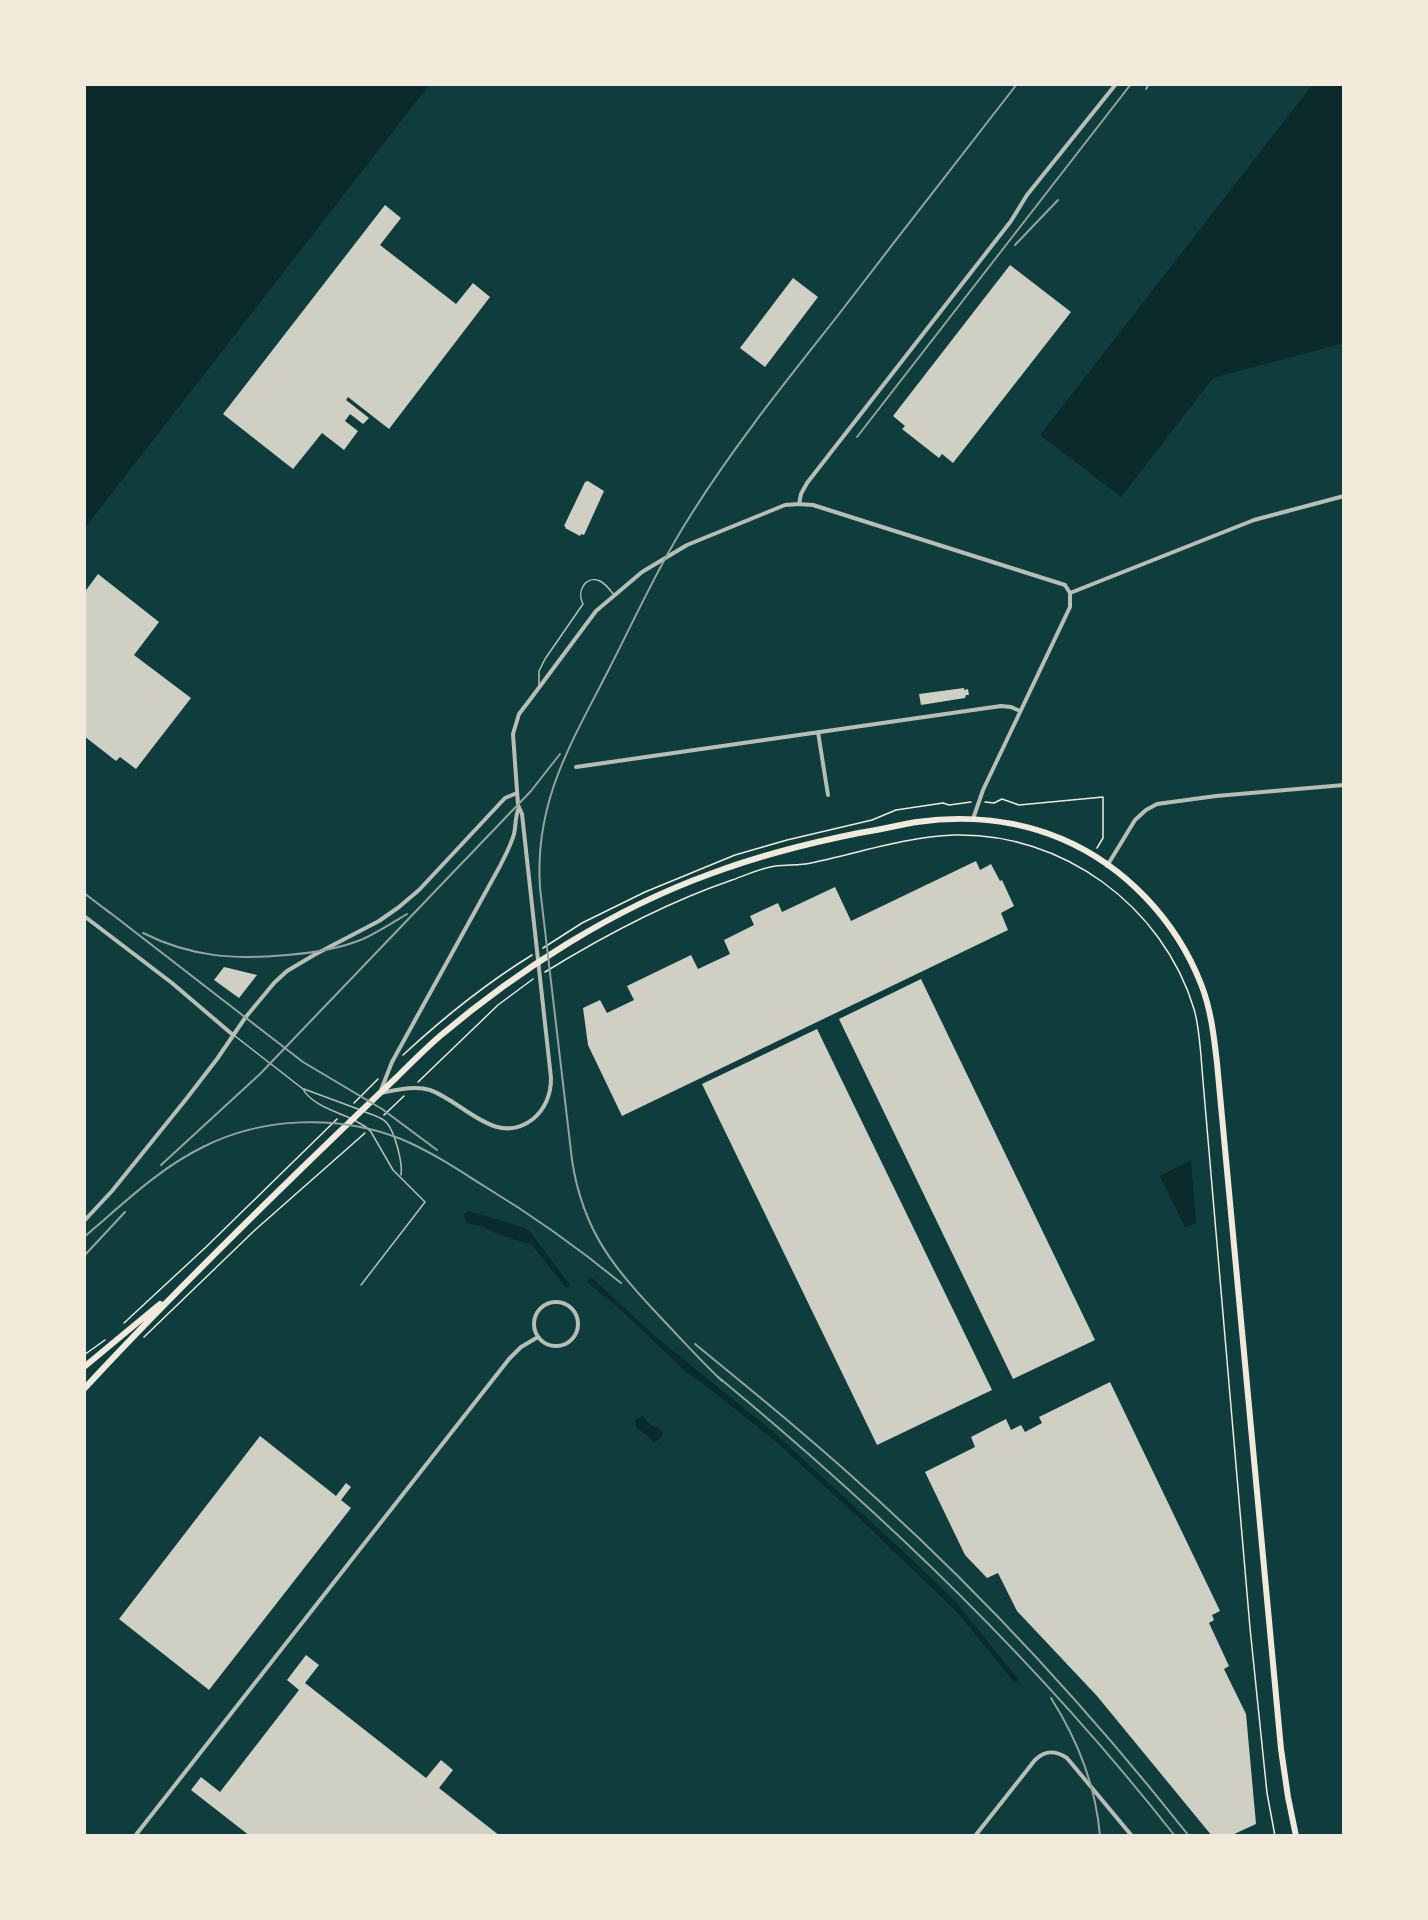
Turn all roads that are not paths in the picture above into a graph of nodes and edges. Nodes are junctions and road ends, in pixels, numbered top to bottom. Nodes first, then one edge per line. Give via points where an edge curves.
1 (1116, 84) edge
2 (1344, 496) edge
3 (799, 504) junction
4 (1070, 593) junction
5 (614, 595) junction
6 (539, 686) junction
7 (1020, 711) junction
8 (818, 732) junction
9 (576, 768) dead end
10 (1344, 785) edge
11 (517, 793) junction
12 (828, 795) dead end
13 (518, 809) junction
14 (973, 820) junction
15 (1107, 866) junction
16 (84, 916) edge
17 (233, 1035) junction
18 (303, 1089) junction
19 (380, 1093) junction
20 (400, 1176) junction
21 (84, 1221) edge
22 (361, 1285) dead end
23 (181, 1286) junction
24 (538, 1337) junction
25 (84, 1367) edge
26 (84, 1389) edge
27 (135, 1836) edge
28 (975, 1836) edge
29 (1132, 1836) edge
30 (1296, 1836) edge

1 - 3 street via 807,483
2 - 4 street via 1254,520
3 - 4 street via 827,509 1055,581 1065,585
3 - 5 street via 785,505 687,545
4 - 7 street via 1070,608
5 - 6 street
5 - 6 lane via 598,580 584,584 580,591 583,604 545,659 539,671
6 - 11 street via 519,714 513,734
7 - 8 street via 1001,706
7 - 14 street via 982,790
8 - 9 street
8 - 12 street
10 - 15 street via 1156,804 1136,820
11 - 13 street
11 - 17 street via 505,798 399,907 287,971
13 - 19 street via 512,840 501,866 389,1068
13 - 19 street via 522,814 551,1078 548,1101 530,1121 509,1128 494,1127 432,1091 412,1088
14 - 15 main road via 1034,829 1078,846
14 - 19 main road via 917,822 821,841 711,873 658,895 521,973 437,1038
15 - 30 main road via 1145,895 1168,924 1202,987 1212,1025 1281,1749
16 - 17 street
17 - 18 lane
17 - 21 street via 187,1098
18 - 20 lane via 323,1106 366,1126
18 - 20 lane via 384,1120 395,1142 402,1167
19 - 23 main road
20 - 22 lane via 425,1202
23 - 25 main road
23 - 26 main road
24 - 24 street via 557,1347 571,1341 578,1328 576,1314 557,1302 543,1306 535,1317
24 - 27 street via 514,1352
28 - 29 street via 1035,1760 1049,1751 1067,1758

